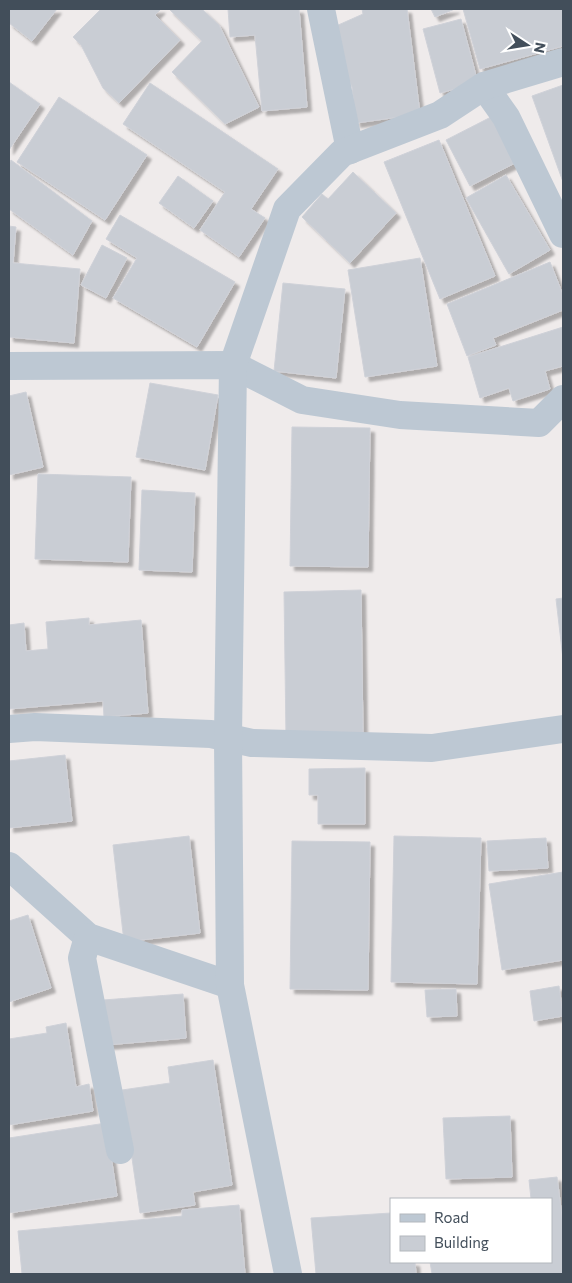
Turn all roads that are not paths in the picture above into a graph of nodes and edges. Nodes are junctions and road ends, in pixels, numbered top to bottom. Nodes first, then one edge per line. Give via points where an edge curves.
1 (321, 9) edge
2 (563, 62) edge
3 (484, 86) junction
4 (350, 150) junction
5 (563, 234) edge
6 (234, 364) junction
7 (9, 366) edge
8 (563, 399) edge
9 (9, 729) edge
10 (563, 729) edge
11 (228, 738) junction
12 (9, 866) edge
13 (88, 937) junction
14 (230, 985) junction
15 (120, 1150) dead end
16 (288, 1274) edge

1 - 4 street
2 - 3 street
3 - 4 street via 440,115
3 - 5 street via 506,117
4 - 6 street via 342,153 287,209
6 - 7 street
6 - 8 street via 302,400 400,415 539,423
6 - 11 street
9 - 11 street via 35,727 211,734
10 - 11 street via 432,748 252,743
11 - 14 street
12 - 13 street
13 - 14 street
13 - 15 street via 82,958
14 - 16 street

